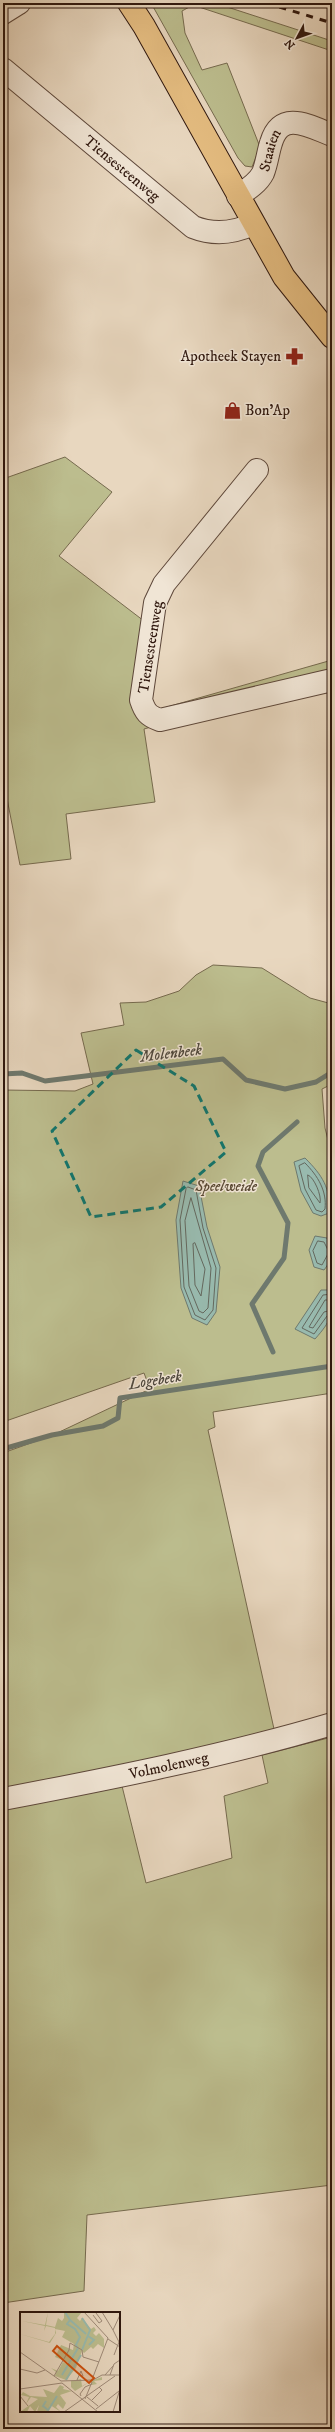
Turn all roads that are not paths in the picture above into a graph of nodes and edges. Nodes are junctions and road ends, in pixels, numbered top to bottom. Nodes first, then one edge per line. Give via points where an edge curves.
1 (19, 3) edge
2 (129, 3) edge
3 (3, 13) edge
4 (3, 69) edge
5 (332, 135) edge
6 (238, 196) junction
7 (254, 224) junction
8 (332, 337) edge
9 (257, 470) dead end
10 (332, 680) edge
11 (332, 1724) edge
12 (3, 1799) edge

1 - 3 street
2 - 6 main road
4 - 7 street, Tiensesteenweg via 193,227 205,232 221,232 239,231
5 - 6 street, Staaien via 309,126 291,122 283,124 275,130 262,174 252,186
6 - 7 main road
7 - 8 main road via 284,277
9 - 10 street, Tiensesteenweg via 164,584 155,603 142,700 145,712 151,718 160,720
11 - 12 street, Volmolenweg via 278,1740

